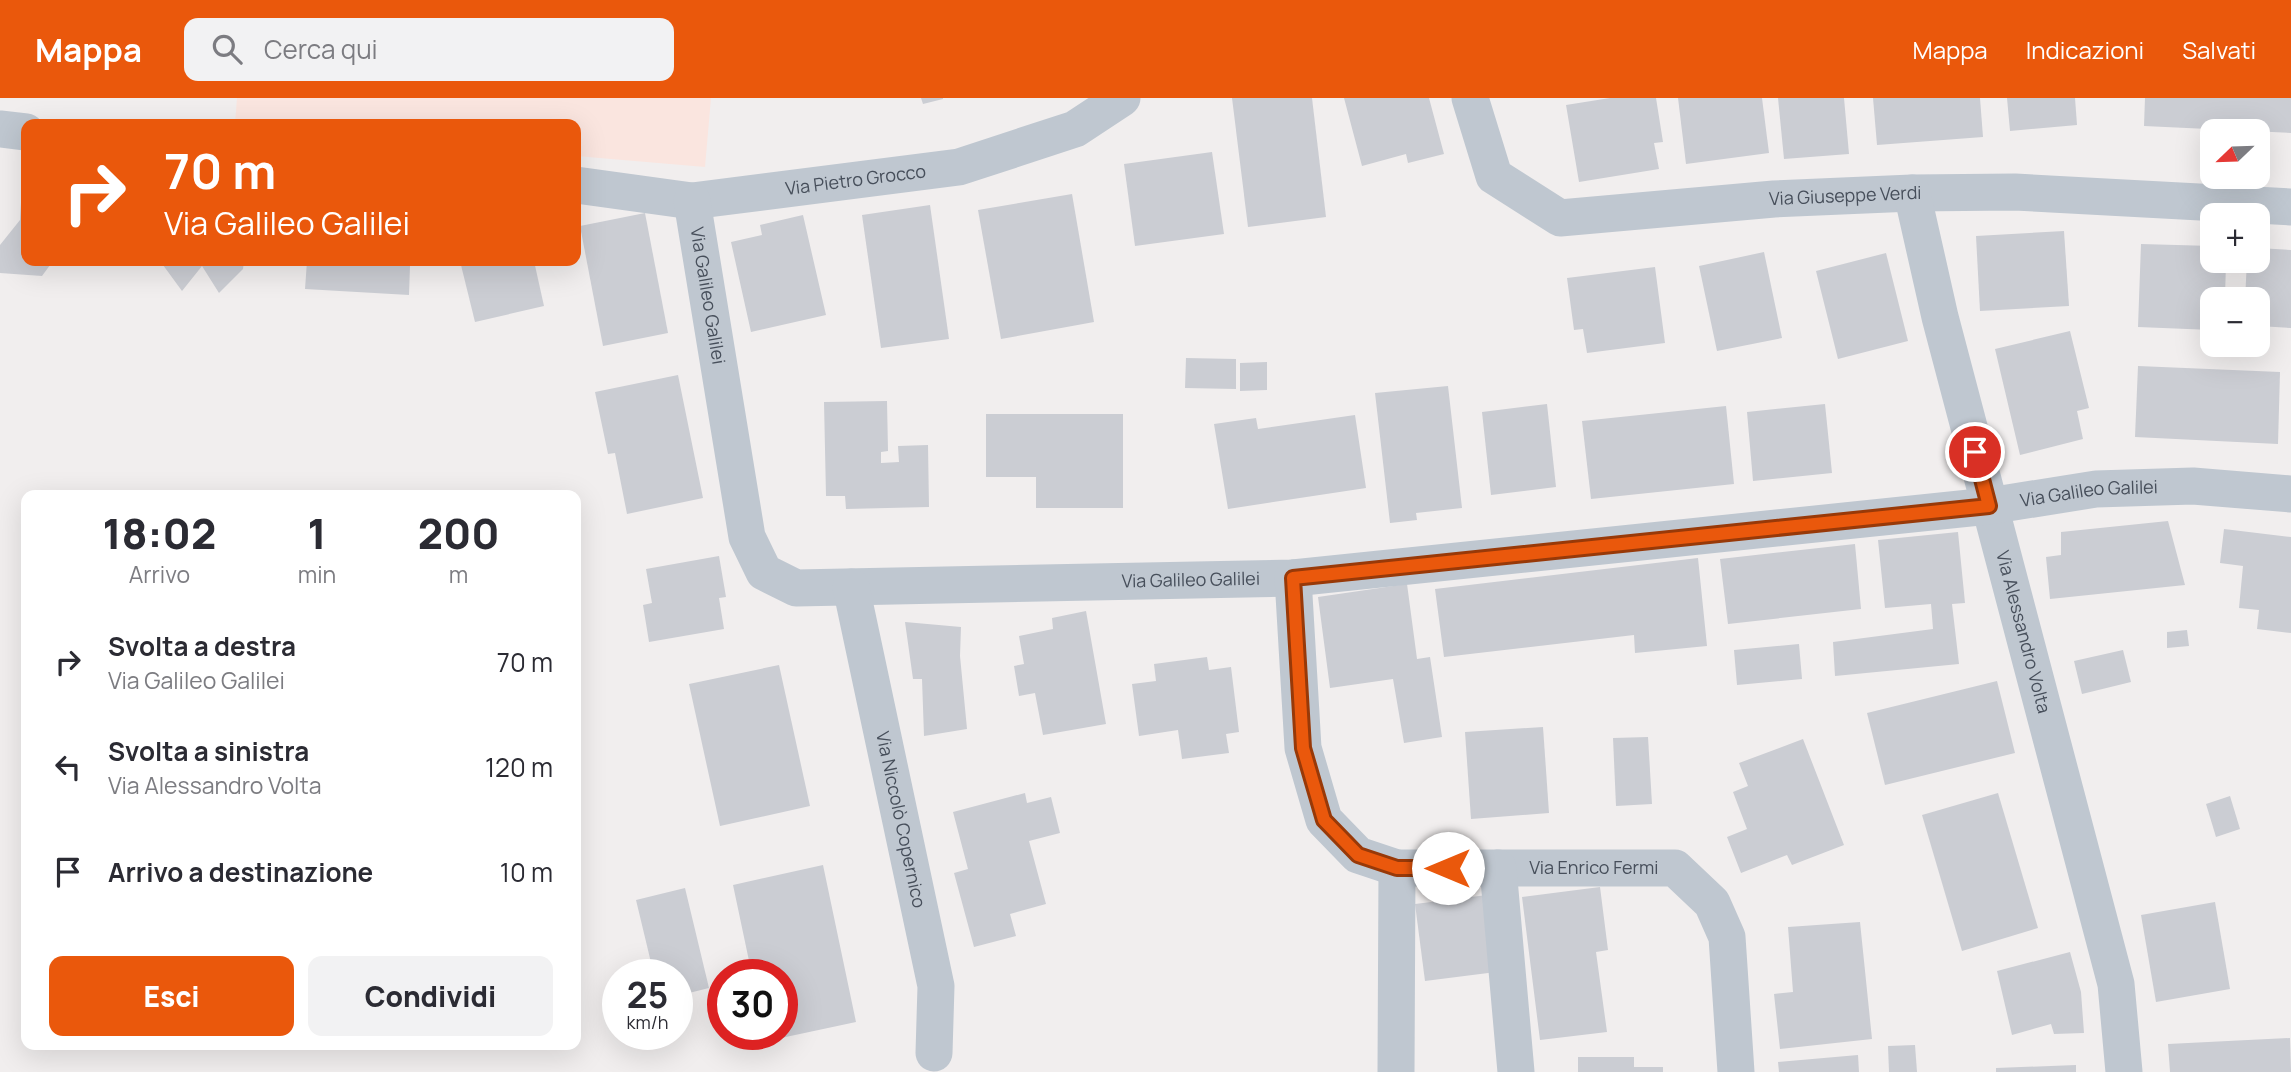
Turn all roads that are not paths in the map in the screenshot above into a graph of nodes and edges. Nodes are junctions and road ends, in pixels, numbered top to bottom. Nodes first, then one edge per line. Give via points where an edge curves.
1 (1122, 98) edge
2 (1470, 98) edge
3 (0, 129) edge
4 (21, 131) edge
5 (581, 186) edge
6 (1912, 193) junction
7 (692, 201) junction
8 (2291, 207) edge
9 (2291, 494) edge
10 (1989, 506) junction
11 (1293, 578) junction
12 (851, 587) junction
13 (1397, 868) junction
14 (1498, 868) junction
15 (934, 1053) dead end
16 (1396, 1072) edge
17 (1517, 1072) edge
18 (1736, 1072) edge
19 (2124, 1072) edge

1 - 7 street, Via Pietro Grocco via 1075,129 959,167
2 - 6 street, Via Giuseppe Verdi via 1494,176 1560,218 1774,199
3 - 4 street
5 - 7 street, Via Pietro Grocco
6 - 8 street, Via Giuseppe Verdi via 2015,192
6 - 10 street, Via Alessandro Volta
7 - 12 street, Via Galileo Galilei via 747,537 764,572 796,588
9 - 10 street, Via Galileo Galilei via 2193,486 2096,489
10 - 11 street, Via Galileo Galilei
10 - 19 street, Via Alessandro Volta via 2116,984
11 - 12 street, Via Galileo Galilei
11 - 13 street, Via Enrico Fermi via 1303,748 1324,820 1358,855
12 - 15 street, Via Niccolò Copernico via 936,986
13 - 14 street, Via Enrico Fermi
13 - 16 street
14 - 17 street
14 - 18 street, Via Enrico Fermi via 1675,868 1712,903 1727,937

